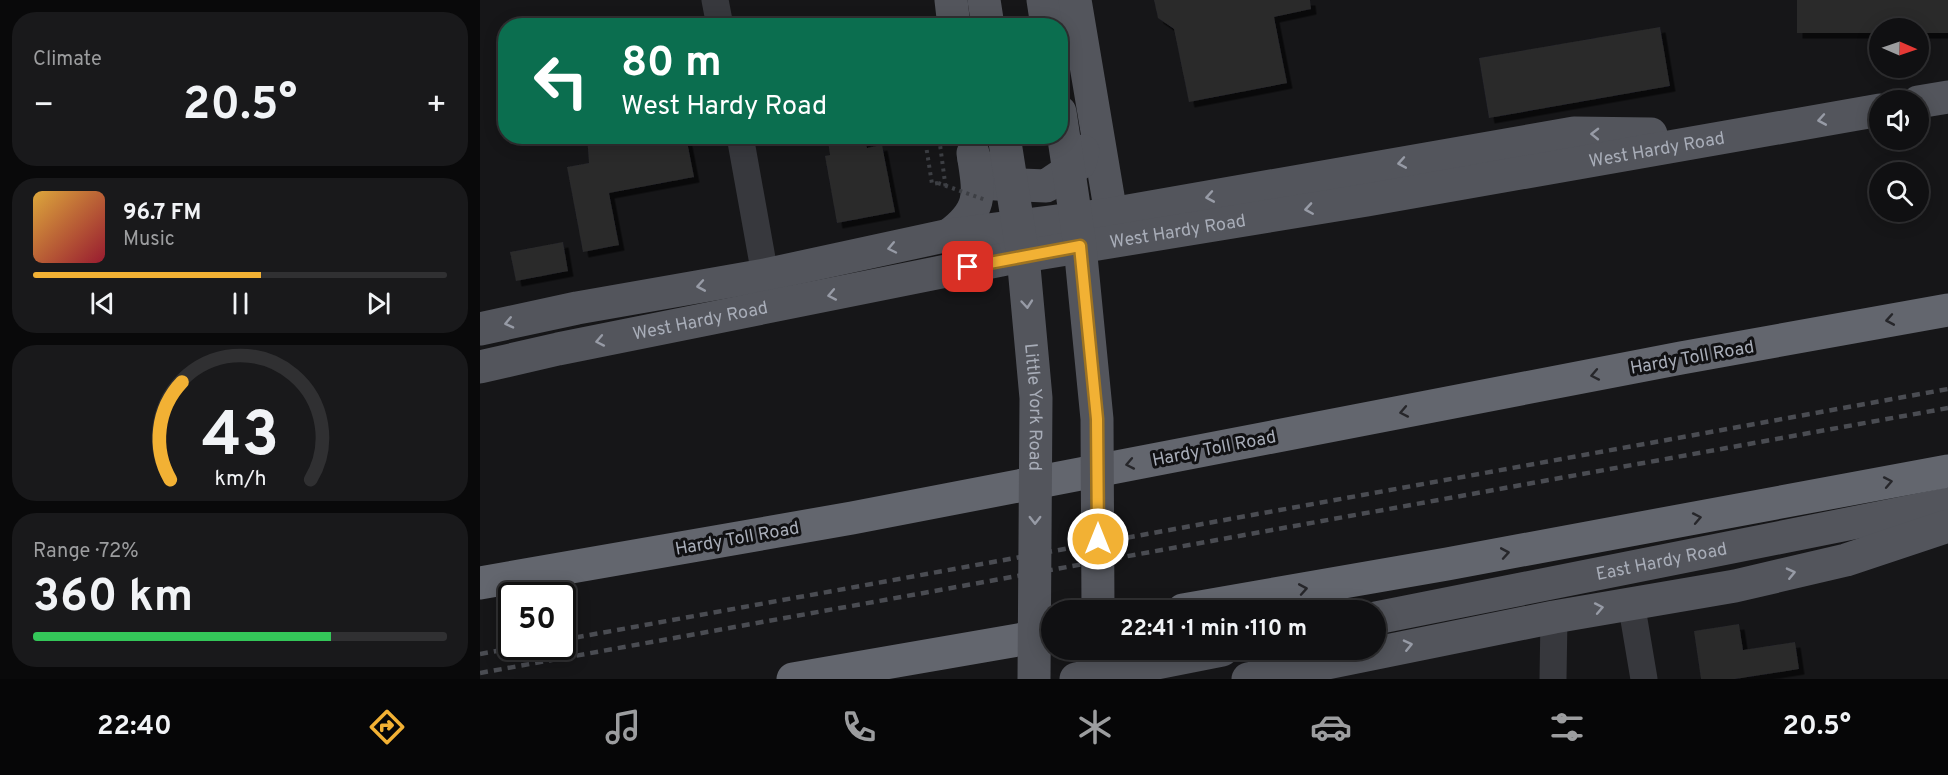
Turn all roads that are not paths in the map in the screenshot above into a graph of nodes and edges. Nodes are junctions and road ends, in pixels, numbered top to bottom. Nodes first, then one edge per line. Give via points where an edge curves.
1 (715, 0) edge
2 (951, 0) edge
3 (984, 0) edge
4 (1043, 0) edge
5 (1075, 0) edge
6 (718, 18) edge
7 (953, 18) edge
8 (987, 18) edge
9 (1046, 18) edge
10 (1948, 97) edge
11 (1929, 100) edge
12 (1869, 112) edge
13 (1094, 114) junction
14 (1737, 136) junction
15 (741, 144) edge
16 (1005, 144) edge
17 (1065, 144) edge
18 (972, 148) edge
19 (1111, 214) junction
20 (949, 235) junction
21 (1080, 246) junction
22 (1023, 256) junction
23 (765, 275) junction
24 (1948, 310) edge
25 (480, 329) edge
26 (480, 368) edge
27 (1948, 471) edge
28 (1948, 504) edge
29 (1948, 526) edge
30 (724, 540) junction
31 (480, 560) edge
32 (480, 583) edge
33 (1098, 600) edge
34 (1240, 600) edge
35 (1631, 602) junction
36 (1386, 616) edge
37 (1554, 617) junction
38 (1041, 636) edge
39 (1161, 660) edge
40 (1093, 671) edge
41 (793, 679) edge
42 (1034, 679) edge
43 (1248, 679) edge
44 (1553, 679) edge
45 (1644, 679) edge

1 - 6 street
2 - 7 main road
3 - 8 main road
4 - 9 main road
5 - 13 main road
10 - 11 main road
12 -> 14 main road, West Hardy Road
13 - 18 main road via 1080,163 1046,186 996,184
13 - 19 main road
14 -> 19 main road via 1574,133
14 -> 21 main road, West Hardy Road
15 - 23 street
16 - 22 main road, Little York Road, bridge
17 - 21 main road, bridge
18 - 20 main road via 978,190 974,210
19 - 20 main road
20 -> 23 main road
21 - 22 main road, West Hardy Road
21 - 33 main road, bridge via 1097,419
22 -> 26 main road, West Hardy Road
22 -> 42 main road, Little York Road, bridge via 1036,398
23 -> 25 main road
24 -> 30 highway, Hardy Toll Road
34 -> 27 highway
28 - 36 main road, East Hardy Road
35 -> 29 main road via 1735,586 1846,560
30 - 31 highway
30 - 32 highway, Hardy Toll Road
37 -> 35 main road
35 - 45 street
43 -> 37 main road
37 - 44 street
38 - 41 highway
39 - 40 main road

